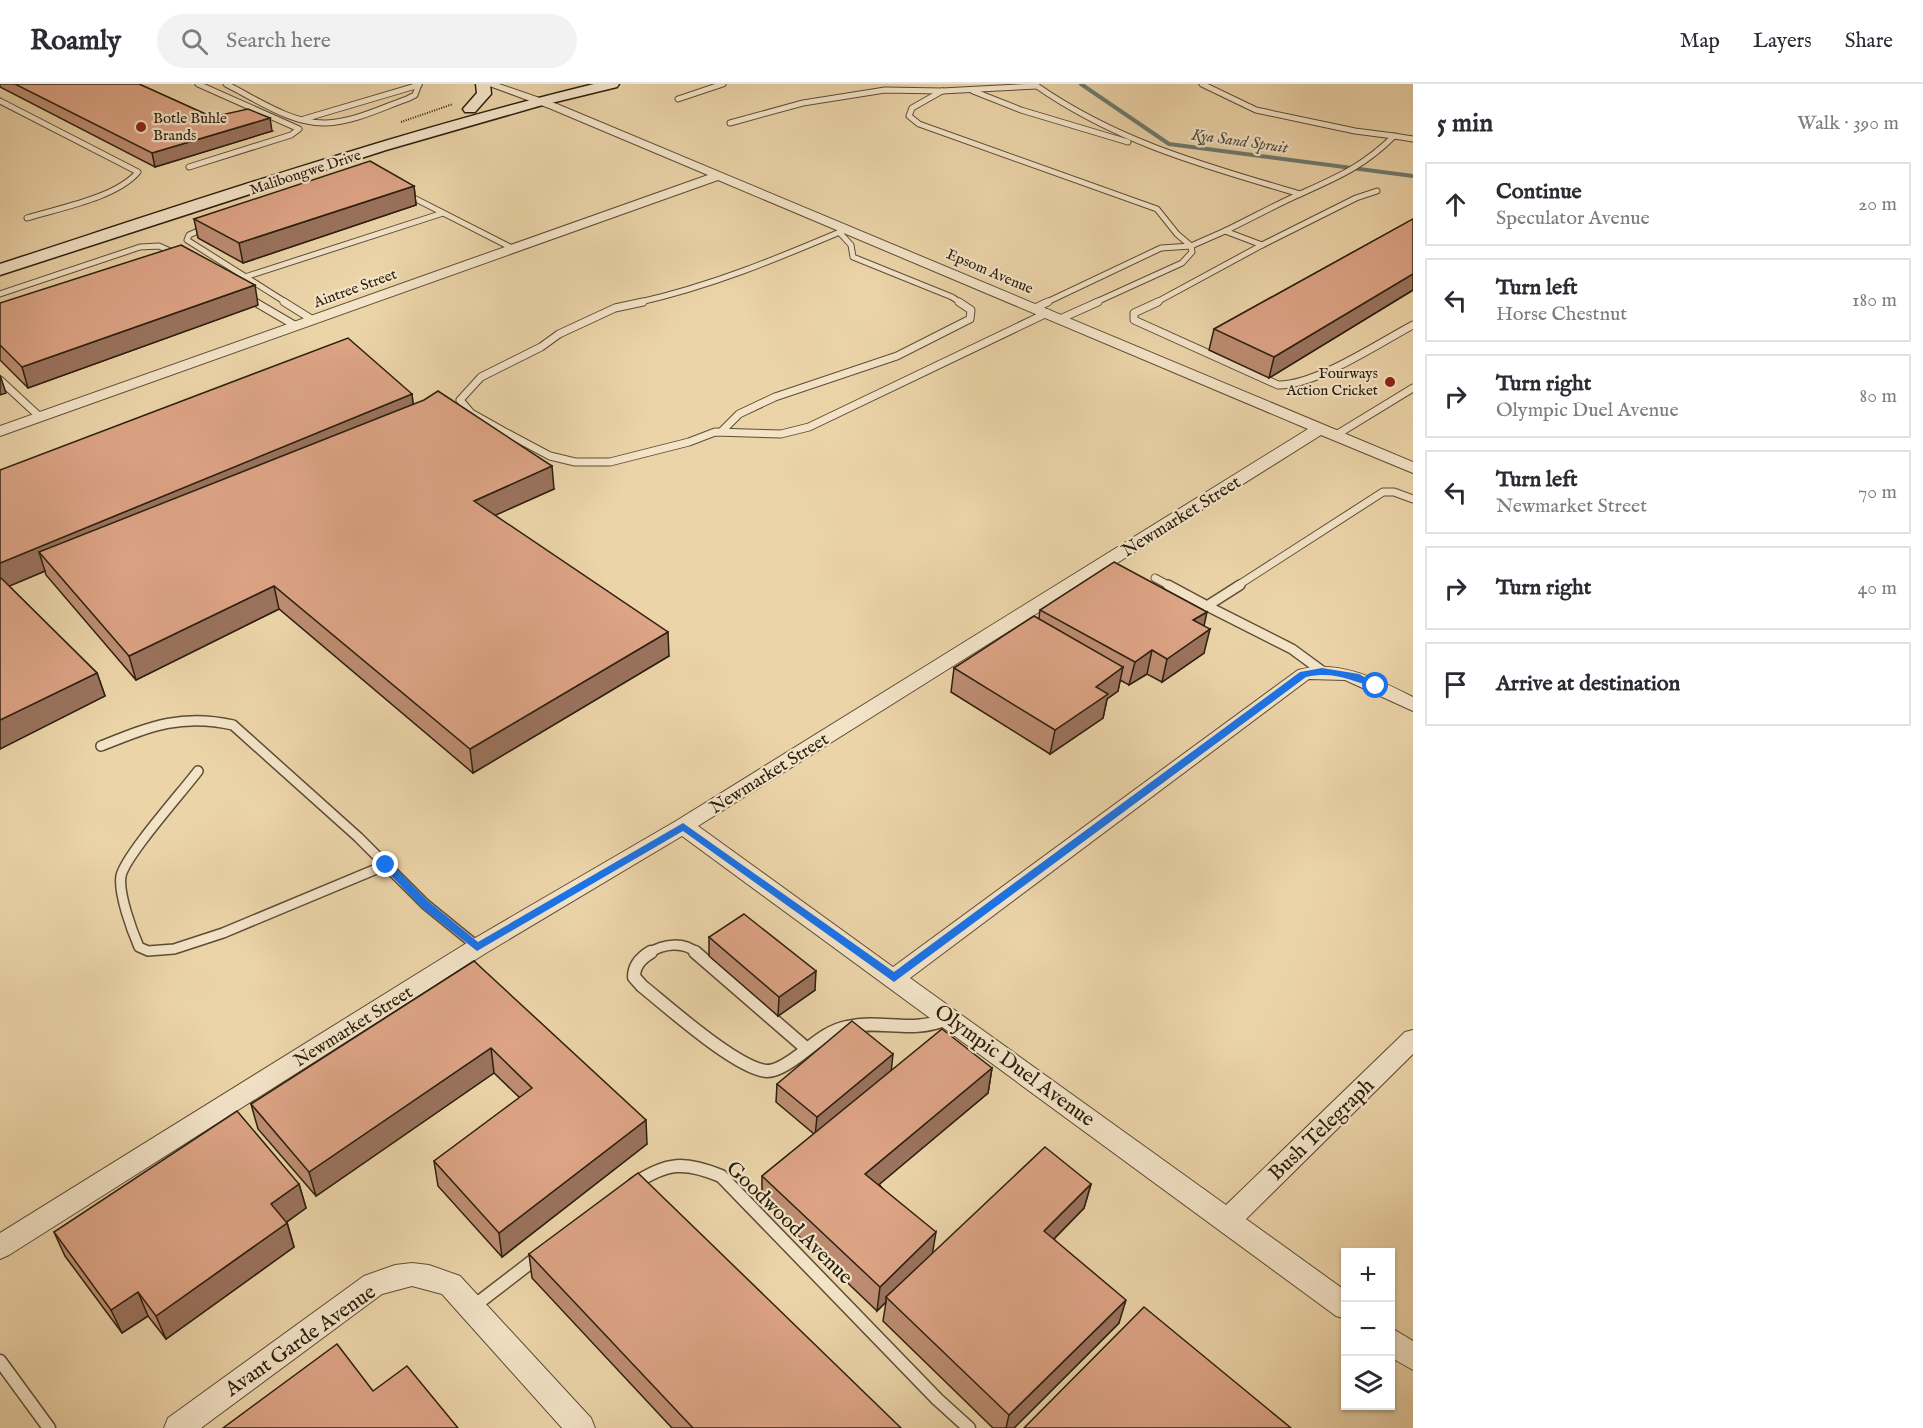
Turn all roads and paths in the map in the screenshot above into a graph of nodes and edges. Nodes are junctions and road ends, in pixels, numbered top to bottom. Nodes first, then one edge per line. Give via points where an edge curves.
1 (198, 84) edge
2 (226, 84) edge
3 (483, 84) edge
4 (489, 84) edge
5 (564, 84) edge
6 (612, 84) edge
7 (723, 84) edge
8 (1202, 84) edge
9 (419, 85) edge
10 (1035, 85) edge
11 (971, 90) junction
12 (942, 91) junction
13 (535, 96) edge
14 (678, 99) dead end
15 (0, 101) edge
16 (470, 109) junction
17 (302, 120) junction
18 (730, 123) dead end
19 (1394, 136) junction
20 (1413, 139) edge
21 (1154, 148) junction
22 (189, 166) dead end
23 (720, 175) junction
24 (1377, 191) dead end
25 (403, 192) edge
26 (1300, 194) junction
27 (443, 213) junction
28 (27, 218) dead end
29 (218, 223) edge
30 (843, 231) junction
31 (1224, 231) junction
32 (1262, 245) junction
33 (1191, 246) junction
34 (514, 249) junction
35 (177, 255) junction
36 (166, 258) edge
37 (0, 260) edge
38 (187, 261) edge
39 (0, 270) edge
40 (245, 277) junction
41 (0, 294) edge
42 (247, 297) edge
43 (1041, 311) junction
44 (1060, 319) junction
45 (313, 320) junction
46 (1413, 325) edge
47 (296, 327) junction
48 (0, 380) edge
49 (1413, 388) edge
50 (40, 417) junction
51 (0, 431) edge
52 (722, 431) junction
53 (1328, 432) junction
54 (1413, 468) edge
55 (1413, 499) edge
56 (1155, 578) dead end
57 (1207, 606) junction
58 (1322, 671) junction
59 (1413, 705) edge
60 (101, 746) dead end
61 (198, 771) dead end
62 (683, 826) junction
63 (386, 865) junction
64 (477, 947) junction
65 (894, 978) junction
66 (949, 1017) junction
67 (1413, 1039) edge
68 (807, 1048) junction
69 (623, 1192) edge
70 (1228, 1220) junction
71 (0, 1247) edge
72 (548, 1250) edge
73 (1341, 1303) edge
74 (472, 1308) junction
75 (1395, 1344) edge
76 (1413, 1357) edge
77 (0, 1361) edge
78 (49, 1428) edge
79 (178, 1428) edge
80 (581, 1428) edge
81 (969, 1428) edge

1 - 22 lane via 299,129 291,135
2 - 17 lane
3 - 16 main road via 484,94
4 - 13 street, Epsom Avenue
5 - 13 main road, Malibongwe Drive
6 - 13 main road, Malibongwe Drive
7 - 14 lane
8 - 19 lane via 1256,110
9 - 17 lane
9 - 17 lane via 415,95 408,99 338,122
10 - 11 lane
10 - 21 lane via 1060,103
11 - 12 lane
11 - 21 lane via 1105,137
12 - 18 lane via 885,90 837,96
12 - 33 lane via 912,108 909,116 920,124 1157,209
13 - 16 main road, Malibongwe Drive
13 - 23 street, Epsom Avenue
13 - 39 main road, Malibongwe Drive
15 - 28 lane via 138,172 129,183 110,191
16 - 37 main road, Malibongwe Drive
19 - 20 lane
19 - 26 lane via 1377,153 1337,178
21 - 26 lane
23 - 30 street, Epsom Avenue
23 - 34 street, Aintree Street
24 - 32 lane
25 - 27 lane
26 - 31 lane
27 - 34 lane
27 - 40 lane
29 - 40 lane via 196,231 187,240
30 - 43 street, Epsom Avenue
30 - 52 lane via 853,257 958,300 970,310 970,319 897,356 775,397 739,414
30 - 52 lane via 734,276 591,318 481,377 460,400 471,413 550,456 575,462 610,462
31 - 32 lane
31 - 33 lane
32 - 46 lane via 1134,313 1134,320 1273,384 1285,385 1312,379
33 - 43 lane via 1161,248
33 - 44 lane via 1192,252 1182,262
34 - 45 street, Aintree Street
35 - 36 lane
35 - 38 lane
35 - 41 lane via 159,246 140,247
40 - 45 lane
42 - 47 lane
43 - 44 street, Epsom Avenue
43 - 52 lane via 809,427 781,434
44 - 53 street, Epsom Avenue
45 - 47 street, Aintree Street
47 - 50 street, Aintree Street
48 - 50 lane
49 - 53 lane
50 - 51 street, Aintree Street
53 - 54 street, Epsom Avenue
53 - 62 street, Newmarket Street
55 - 57 lane via 1383,492
56 - 57 lane
57 - 58 lane via 1292,649
58 - 59 street via 1356,676
58 - 65 street via 1304,674
60 - 63 lane via 164,720 191,717 233,725
61 - 63 lane via 130,857 121,876 128,924 134,940 148,951 174,949 223,933
62 - 64 street, Newmarket Street
62 - 65 street, Olympic Duel Avenue
63 - 64 lane
64 - 71 street, Newmarket Street
65 - 66 street, Olympic Duel Avenue
66 - 68 lane via 932,1026 912,1028 848,1026 831,1031
66 - 70 street, Olympic Duel Avenue
67 - 70 street, Bush Telegraph
68 - 68 lane via 775,1070 752,1066 642,986 634,977 636,966 661,947 692,949
69 - 81 lane, Goodwood Avenue via 654,1169 679,1163 697,1165 721,1176
70 - 73 street, Olympic Duel Avenue
72 - 74 lane
74 - 79 street, Avant Garde Avenue via 451,1285 425,1275 400,1274 373,1285
74 - 80 street, Avant Garde Avenue
75 - 76 street
77 - 78 lane

